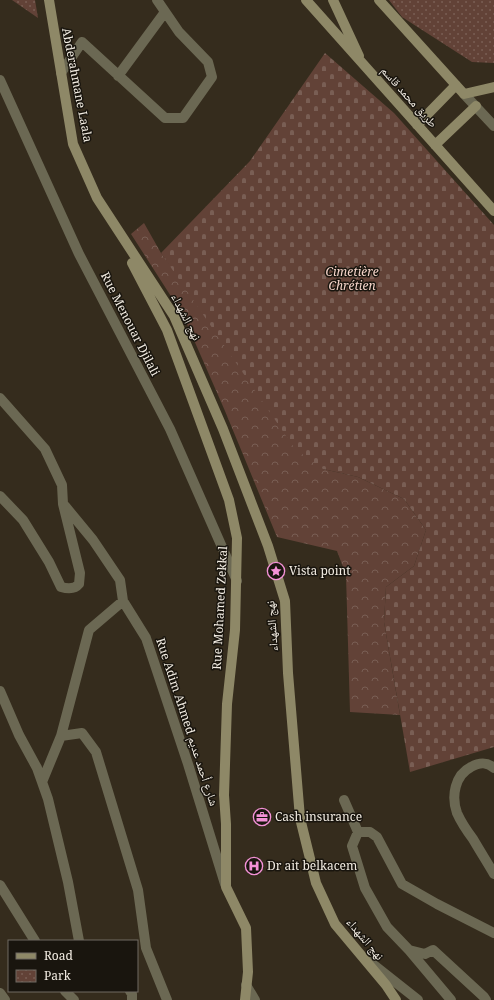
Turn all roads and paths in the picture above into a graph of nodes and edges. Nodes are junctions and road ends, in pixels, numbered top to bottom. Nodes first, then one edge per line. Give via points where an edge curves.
1 (49, 0) edge
2 (157, 0) edge
3 (333, 0) edge
4 (379, 0) edge
5 (309, 2) edge
6 (165, 12) junction
7 (364, 67) junction
8 (61, 73) junction
9 (118, 76) junction
10 (0, 80) edge
11 (456, 85) junction
12 (494, 87) edge
13 (464, 94) junction
14 (476, 106) junction
15 (417, 125) junction
16 (494, 126) edge
17 (435, 145) junction
18 (494, 211) edge
19 (108, 215) junction
20 (0, 398) edge
21 (0, 496) edge
22 (63, 504) junction
23 (237, 581) junction
24 (123, 601) junction
25 (0, 691) edge
26 (60, 736) junction
27 (494, 768) edge
28 (42, 782) junction
29 (344, 800) dead end
30 (358, 832) junction
31 (494, 874) edge
32 (0, 884) edge
33 (226, 887) junction
34 (494, 933) edge
35 (34, 940) edge
36 (79, 940) edge
37 (409, 950) junction
38 (362, 956) junction
39 (246, 985) junction
40 (0, 992) edge
41 (68, 992) edge
42 (5, 1000) edge
43 (74, 1000) edge
44 (168, 1000) edge
45 (244, 1000) edge
46 (255, 1000) edge
47 (396, 1000) edge
48 (418, 1000) edge
49 (451, 1000) edge
50 (486, 1000) edge

1 - 8 street, Abderahmane Laala
2 - 6 street
3 - 7 street
4 - 11 street
5 - 7 street, طريق محمد قاسم
6 - 9 street
6 - 9 street via 179,32 208,62 212,76 183,118 165,118
7 - 15 street, طريق محمد قاسم
8 - 9 street via 82,42
8 - 19 street, Abderahmane Laala via 74,144 97,198
10 - 23 street, Rue Menouar Djilali via 79,254 170,429
11 - 13 street
11 - 15 street
12 - 13 street
13 - 14 street
14 - 16 street
14 - 17 street
15 - 17 street, طريق محمد قاسم
17 - 18 street, طريق محمد قاسم
19 - 23 street, Rue Mohamed Zekkal via 167,330 229,500 236,538
19 - 38 street, نهج الشهداء via 174,316 223,429 268,546 285,601 300,818 316,883 335,924
20 - 22 street via 45,449 62,485
21 - 22 street via 23,520 49,562 61,588 66,589 77,587 80,573
22 - 24 street via 93,540 120,580
23 - 33 street, Rue Mohamed Zekkal via 227,704 224,795
24 - 26 street via 89,630
24 - 33 street, Rue Adim Ahmed شارع أحمد عديم via 146,638
25 - 28 street via 18,735
26 - 28 street
26 - 44 street via 82,733 96,752 138,890 146,948
27 - 31 street via 484,763 469,768 456,782 455,799 457,812
28 - 36 street via 68,882
29 - 30 street
30 - 34 street via 370,832 377,837 402,884
30 - 37 street via 352,846 365,888 387,927
32 - 35 street
33 - 39 street, Rue Mohamed Zekkal via 246,928
37 - 49 street
37 - 50 street via 425,954 433,950
38 - 47 street, نهج الشهداء
38 - 48 street
39 - 45 street, Rue Mohamed Zekkal
39 - 46 street
40 - 42 street
41 - 43 street

